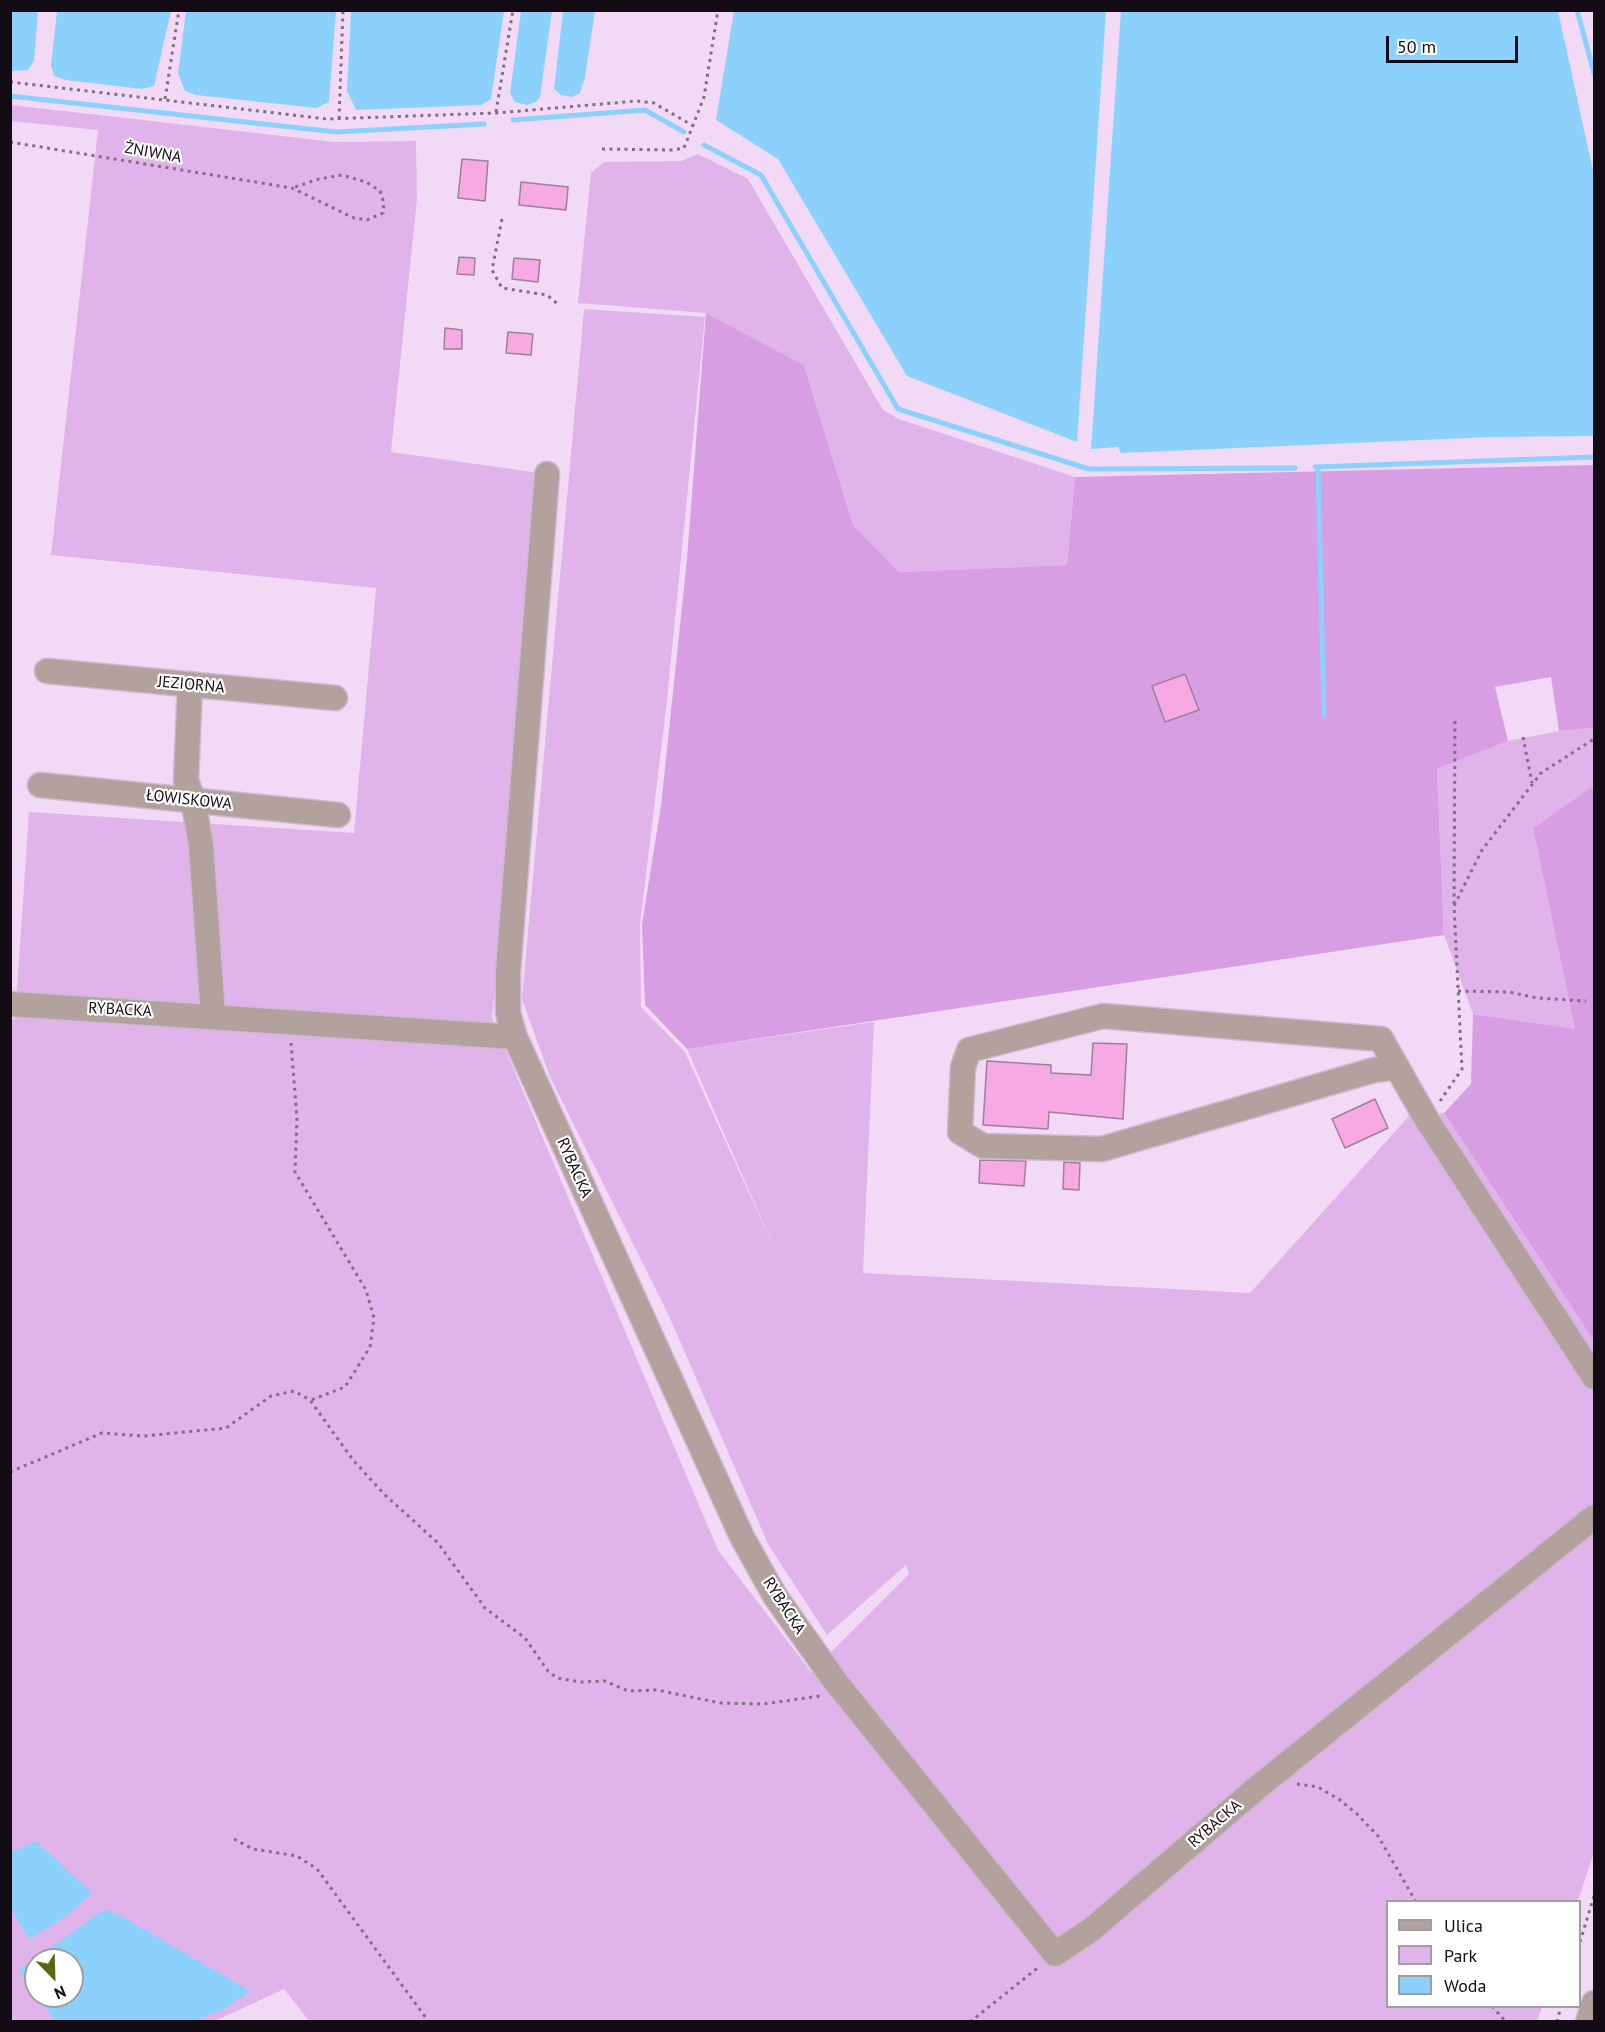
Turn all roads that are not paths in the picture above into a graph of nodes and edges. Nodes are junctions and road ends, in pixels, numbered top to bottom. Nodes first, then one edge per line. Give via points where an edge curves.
1 (547, 474) dead end
2 (46, 671) dead end
3 (190, 684) junction
4 (335, 698) dead end
5 (40, 785) dead end
6 (193, 800) junction
7 (338, 815) dead end
8 (10, 1004) edge
9 (213, 1016) junction
10 (515, 1037) junction
11 (1397, 1067) junction
12 (1594, 1377) edge
13 (1594, 1517) edge
14 (1594, 2003) edge
15 (1588, 2022) edge

1 - 10 street via 508,971 508,1013
2 - 3 street, JEZIORNA
3 - 4 street, JEZIORNA
3 - 6 street via 186,780
5 - 6 street, ŁOWISKOWA
6 - 7 street, ŁOWISKOWA
6 - 9 street via 201,845
8 - 9 street, RYBACKA
9 - 10 street, RYBACKA
10 - 13 street, RYBACKA via 742,1537 775,1596 844,1693 1055,1954 1092,1929 1258,1787
11 - 11 street via 1381,1039 1103,1016 969,1050 963,1067 960,1132 983,1146 1102,1149 1374,1070
11 - 12 street via 1427,1120
14 - 15 street

